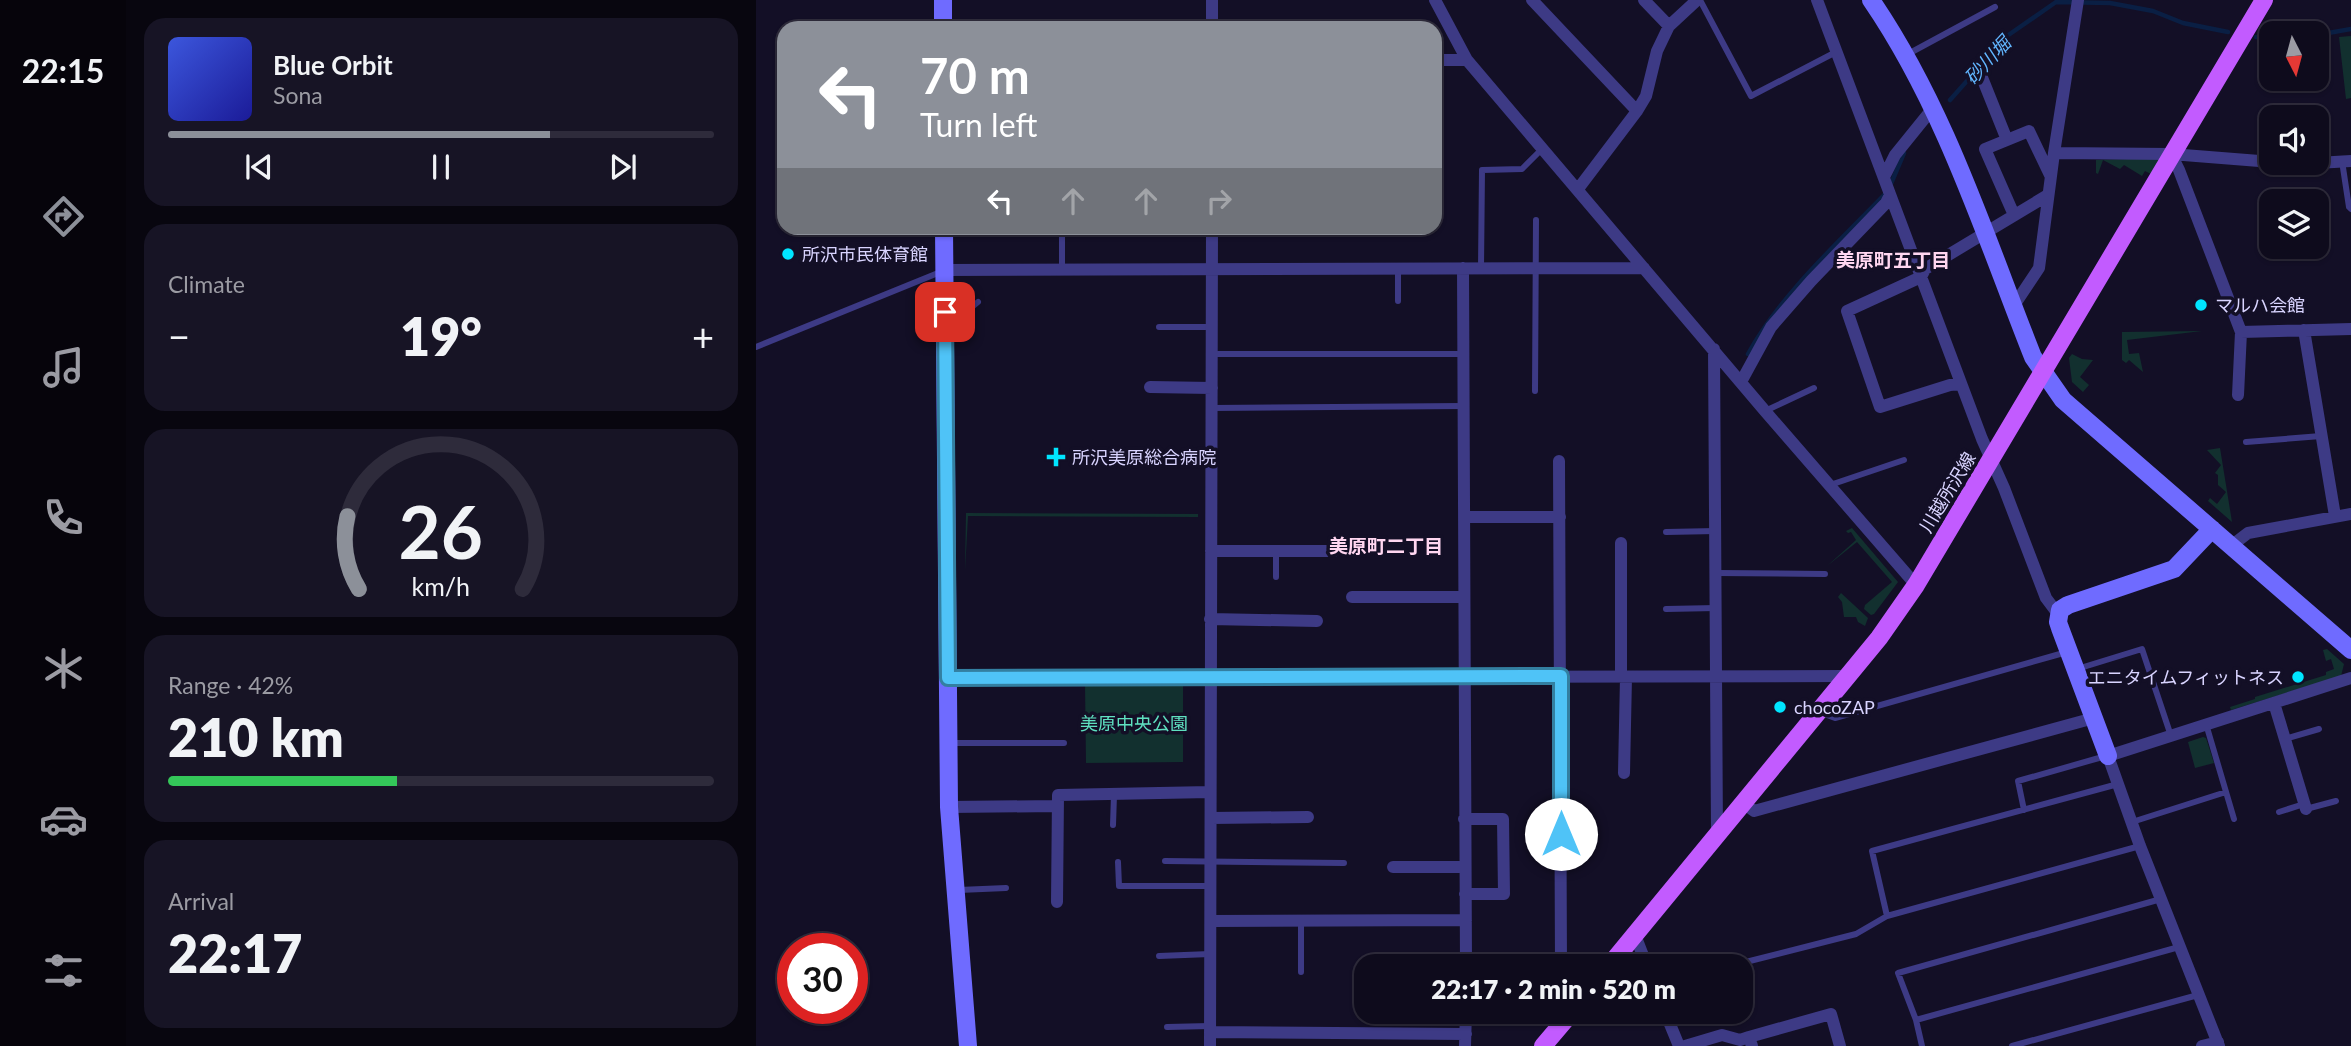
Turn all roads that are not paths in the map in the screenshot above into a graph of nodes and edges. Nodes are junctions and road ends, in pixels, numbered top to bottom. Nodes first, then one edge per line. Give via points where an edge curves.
1 (943, 0) edge
2 (1212, 0) edge
3 (1435, 0) edge
4 (1532, 0) edge
5 (1644, 0) edge
6 (1699, 0) edge
7 (1817, 0) edge
8 (1871, 0) edge
9 (2078, 0) edge
10 (2264, 0) edge
11 (1995, 7) dead end
12 (943, 21) edge
13 (1212, 21) edge
14 (1669, 26) junction
15 (1837, 51) junction
16 (1906, 55) junction
17 (1442, 60) edge
18 (1467, 60) junction
19 (1981, 75) dead end
20 (1933, 108) junction
21 (1637, 111) junction
22 (2007, 140) junction
23 (1542, 149) junction
24 (2054, 153) junction
25 (2171, 155) junction
26 (2259, 161) edge
27 (2346, 161) edge
28 (2050, 177) junction
29 (1886, 186) junction
30 (1578, 188) junction
31 (2048, 195) junction
32 (2351, 209) edge
33 (2014, 215) junction
34 (1536, 220) dead end
35 (1985, 232) junction
36 (944, 235) edge
37 (1062, 235) edge
38 (1212, 235) edge
39 (1398, 268) junction
40 (1463, 268) junction
41 (1481, 268) junction
42 (1535, 268) junction
43 (1644, 268) junction
44 (945, 270) junction
45 (1062, 270) junction
46 (1212, 271) junction
47 (1921, 277) junction
48 (1398, 301) dead end
49 (978, 302) dead end
50 (2014, 307) junction
51 (945, 312) junction
52 (1159, 327) dead end
53 (1212, 327) junction
54 (2351, 329) edge
55 (2304, 330) junction
56 (2241, 332) junction
57 (756, 347) edge
58 (1714, 349) junction
59 (1212, 354) junction
60 (1463, 354) junction
61 (2042, 373) junction
62 (1741, 382) junction
63 (1961, 384) junction
64 (1150, 387) dead end
65 (1212, 388) junction
66 (1814, 388) dead end
67 (1535, 391) dead end
68 (2238, 395) dead end
69 (1463, 406) junction
70 (1212, 408) junction
71 (1765, 411) junction
72 (2322, 436) junction
73 (2246, 442) dead end
74 (1991, 459) junction
75 (1904, 460) dead end
76 (1559, 461) dead end
77 (1830, 485) junction
78 (2351, 514) edge
79 (2336, 516) junction
80 (1464, 517) junction
81 (1560, 517) junction
82 (2212, 529) junction
83 (1666, 531) dead end
84 (1716, 531) junction
85 (1621, 543) dead end
86 (2231, 546) junction
87 (1212, 551) junction
88 (1276, 551) junction
89 (1334, 551) dead end
90 (1716, 573) junction
91 (1825, 574) dead end
92 (1276, 577) dead end
93 (1916, 585) junction
94 (1352, 597) dead end
95 (1463, 597) junction
96 (1716, 608) junction
97 (1666, 609) dead end
98 (2058, 614) junction
99 (1210, 619) junction
100 (1317, 621) dead end
101 (2351, 650) edge
102 (2069, 651) junction
103 (2077, 670) junction
104 (1561, 676) junction
105 (1847, 676) junction
106 (1463, 677) junction
107 (1623, 677) junction
108 (1715, 677) junction
109 (948, 678) junction
110 (1211, 678) junction
111 (2351, 678) edge
112 (2274, 703) junction
113 (1818, 711) junction
114 (2094, 718) junction
115 (2206, 724) junction
116 (2319, 729) dead end
117 (2171, 736) junction
118 (2285, 739) junction
119 (947, 743) junction
120 (1064, 743) dead end
121 (2108, 756) junction
122 (1625, 773) dead end
123 (2119, 784) junction
124 (1210, 792) junction
125 (2226, 793) junction
126 (1114, 794) junction
127 (2336, 801) dead end
128 (1743, 803) junction
129 (1058, 806) junction
130 (2305, 806) junction
131 (949, 807) junction
132 (2024, 810) junction
133 (2279, 811) dead end
134 (1308, 817) dead end
135 (1211, 818) junction
136 (1464, 819) junction
137 (2234, 819) dead end
138 (2132, 822) junction
139 (1113, 825) dead end
140 (1717, 835) junction
141 (2140, 846) junction
142 (1165, 861) dead end
143 (1118, 862) dead end
144 (1210, 863) junction
145 (1344, 863) dead end
146 (1393, 867) dead end
147 (1464, 867) junction
148 (1209, 886) junction
149 (1006, 888) dead end
150 (954, 890) junction
151 (1465, 894) junction
152 (2161, 899) junction
153 (1057, 902) dead end
154 (1887, 916) junction
155 (1301, 920) junction
156 (1466, 920) junction
157 (1211, 921) junction
158 (1635, 934) junction
159 (2181, 947) junction
160 (1210, 954) junction
161 (1466, 954) edge
162 (1561, 954) edge
163 (1619, 954) edge
164 (1642, 954) edge
165 (1159, 956) dead end
166 (1753, 960) edge
167 (1301, 972) dead end
168 (2200, 994) junction
169 (1916, 1020) junction
170 (1558, 1024) edge
171 (1670, 1024) edge
172 (1167, 1027) dead end
173 (1210, 1029) junction
174 (1465, 1040) edge
175 (1751, 1042) edge
176 (2219, 1044) edge
177 (968, 1046) edge
178 (1210, 1046) edge
179 (1543, 1046) edge
180 (1679, 1046) edge
181 (1685, 1046) edge
182 (1840, 1046) edge
183 (1922, 1046) edge
184 (2012, 1046) edge
185 (2202, 1046) edge

1 - 12 street
2 - 13 street
3 - 18 street
4 - 21 street
5 - 14 street
6 - 14 street
6 - 15 lane via 1751,96
7 - 15 street
8 - 16 street
9 - 24 street
10 - 25 main road, 川越所沢線
11 - 16 lane
14 - 21 street
15 - 29 street
16 - 20 street
17 - 18 street
18 - 23 street
19 - 22 street
20 - 29 street via 1895,155
20 - 35 street
21 - 30 street
22 - 28 street via 2029,131
22 - 33 street via 1985,149
23 - 30 street
23 - 41 lane via 1522,169 1482,170
24 - 25 street
24 - 28 street
25 - 26 street
25 - 56 street
25 - 61 main road, 川越所沢線
27 - 32 lane
28 - 31 street
29 - 47 street
29 - 62 street via 1886,203 1771,327
30 - 43 street
31 - 33 street
31 - 50 street via 2039,268
33 - 35 street
34 - 42 lane
35 - 47 street via 1924,270
35 - 50 street
36 - 44 street
37 - 45 lane
38 - 46 street
39 - 40 street
39 - 46 street
39 - 48 lane
40 - 41 street
40 - 60 street
41 - 42 street
42 - 43 street
42 - 67 lane
43 - 58 street
44 - 45 street
44 - 51 street
44 - 57 lane
45 - 46 street
46 - 53 street
47 - 63 street
47 - 63 street via 1847,311 1880,407
49 - 51 lane via 967,311
50 - 61 street
51 - 109 street
52 - 53 lane
53 - 59 street
54 - 55 street
55 - 56 street
55 - 72 street
56 - 68 street
58 - 62 street
58 - 84 street
59 - 60 lane
59 - 65 street
60 - 69 street
61 - 74 main road, 川越所沢線
61 - 82 street via 2063,400
62 - 71 street
63 - 74 street
64 - 65 street
65 - 70 street
66 - 71 lane
69 - 70 lane
69 - 80 street
70 - 87 street
71 - 77 street
72 - 73 lane
72 - 79 street
74 - 93 main road, 川越所沢線
74 - 98 street via 2046,598
75 - 77 lane
76 - 81 street
77 - 93 street
78 - 79 street
79 - 86 street via 2248,533
80 - 81 street
80 - 95 street
81 - 104 street
82 - 86 street
82 - 98 street via 2174,569 2068,605
83 - 84 lane
84 - 90 street
85 - 107 street
86 - 101 street
87 - 88 street
87 - 99 street
88 - 89 street
88 - 92 lane
90 - 91 lane
90 - 96 street
93 - 105 main road, 川越所沢線
94 - 95 street
95 - 106 street
96 - 97 lane
96 - 108 street
98 - 102 street
99 - 100 street
99 - 110 street
102 - 103 street
102 - 113 lane via 1835,718
103 - 114 street
103 - 117 lane via 2142,649
104 - 106 street
104 - 107 street
104 - 162 street
105 - 108 street
105 - 113 main road, 川越所沢線
106 - 110 street
106 - 136 street
107 - 108 street
107 - 122 street
108 - 140 street
109 - 110 street
109 - 119 street
110 - 124 street
111 - 112 street
112 - 115 street
112 - 118 street
113 - 128 main road, 川越所沢線
114 - 121 street
114 - 128 street via 1754,811
115 - 117 street
115 - 125 lane
116 - 118 lane
117 - 121 street
118 - 130 street
119 - 120 lane
119 - 131 street
121 - 123 street
121 - 132 lane via 2018,780
123 - 132 lane
123 - 138 street
124 - 126 street
124 - 135 street
125 - 137 lane
125 - 138 lane
126 - 129 street via 1058,795
126 - 139 lane
127 - 130 lane
128 - 140 main road, 川越所沢線
129 - 131 street
129 - 153 street
130 - 133 lane
131 - 150 street
132 - 154 lane via 1872,851
134 - 135 street
135 - 144 street
136 - 147 street
136 - 151 street via 1503,819 1503,894
138 - 141 street
140 - 158 main road, 川越所沢線
141 - 152 street
141 - 154 lane
142 - 144 lane
143 - 148 lane via 1119,886
144 - 145 lane
144 - 148 street
146 - 147 street
147 - 151 street
148 - 157 street
149 - 150 lane
150 - 177 street
151 - 156 street
152 - 159 street
152 - 169 lane via 1898,973
154 - 166 lane via 1856,934
155 - 156 street
155 - 157 street
155 - 167 lane
156 - 161 street
157 - 160 street
158 - 163 main road, 川越所沢線
158 - 164 street
159 - 168 street
159 - 169 lane
160 - 165 lane
160 - 173 street
168 - 176 street
168 - 184 lane
169 - 183 lane
170 - 179 main road
171 - 180 street
172 - 173 lane
173 - 174 street
173 - 178 street
175 - 181 street via 1722,1035
175 - 182 street via 1831,1014
176 - 185 street

